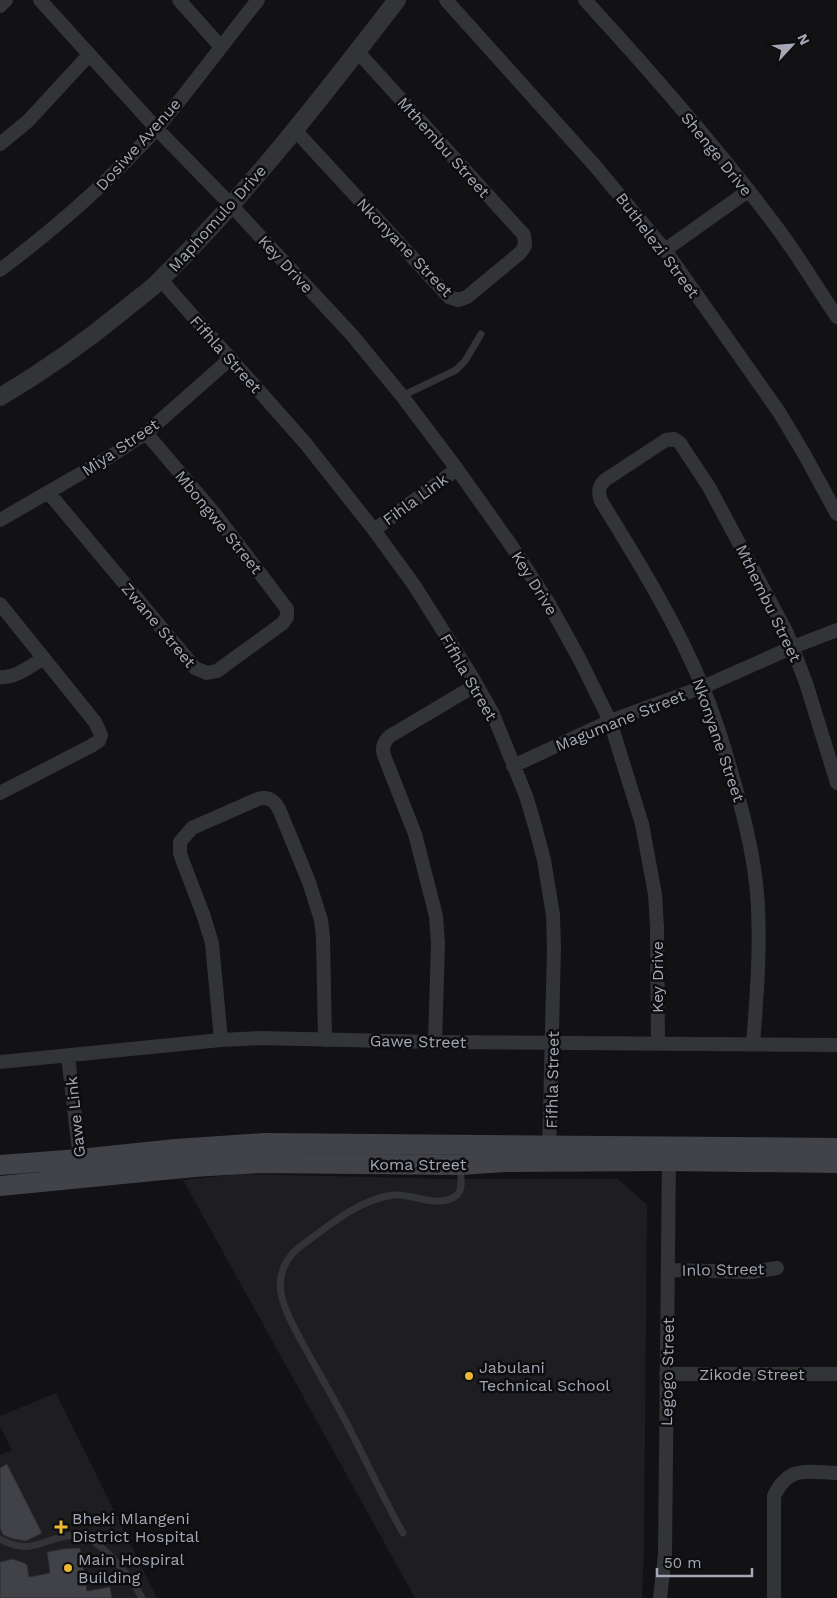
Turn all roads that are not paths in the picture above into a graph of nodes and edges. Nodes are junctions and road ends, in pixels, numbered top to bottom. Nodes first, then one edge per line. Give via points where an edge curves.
1 (5, 0) edge
2 (40, 0) edge
3 (179, 0) edge
4 (258, 0) edge
5 (397, 0) edge
6 (446, 0) edge
7 (585, 0) edge
8 (0, 6) edge
9 (221, 47) junction
10 (357, 51) junction
11 (89, 55) junction
12 (156, 128) junction
13 (294, 129) junction
14 (0, 144) edge
15 (748, 191) junction
16 (231, 205) junction
17 (525, 246) joint
18 (665, 250) junction
19 (0, 270) edge
20 (161, 280) junction
21 (837, 317) edge
22 (481, 334) dead end
23 (230, 359) junction
24 (402, 396) junction
25 (0, 397) edge
26 (146, 433) junction
27 (671, 439) joint
28 (457, 469) junction
29 (48, 492) junction
30 (837, 514) edge
31 (0, 520) edge
32 (374, 530) junction
33 (0, 604) edge
34 (288, 612) joint
35 (837, 630) edge
36 (793, 647) junction
37 (44, 658) junction
38 (0, 677) edge
39 (476, 685) junction
40 (703, 687) junction
41 (610, 721) junction
42 (513, 766) junction
43 (837, 783) edge
44 (0, 794) edge
45 (221, 1040) junction
46 (325, 1040) junction
47 (436, 1042) junction
48 (552, 1043) junction
49 (658, 1043) junction
50 (753, 1044) junction
51 (837, 1044) edge
52 (68, 1056) junction
53 (0, 1062) edge
54 (837, 1148) edge
55 (669, 1153) junction
56 (549, 1154) junction
57 (458, 1155) junction
58 (837, 1163) edge
59 (0, 1165) edge
60 (81, 1169) junction
61 (0, 1186) edge
62 (777, 1268) dead end
63 (669, 1270) junction
64 (666, 1374) junction
65 (837, 1374) edge
66 (837, 1473) edge
67 (403, 1533) dead end
68 (0, 1539) edge
69 (142, 1598) edge
70 (660, 1598) edge
71 (774, 1598) edge

1 - 8 street
2 - 11 street, Key Drive
3 - 9 street
4 - 9 street, Dosiwe Avenue
5 - 10 street, Maphomulo Drive
6 - 18 street, Buthelezi Street via 596,167
7 - 15 street, Shenge Drive via 703,134
9 - 12 street, Dosiwe Avenue
10 - 13 street, Maphomulo Drive
10 - 17 street, Mthembu Street via 521,232
11 - 12 street, Key Drive
11 - 14 street via 28,121
12 - 16 street, Key Drive
12 - 19 street, Dosiwe Avenue via 91,196
13 - 16 street, Maphomulo Drive
13 - 17 street, Nkonyane Street via 449,297 458,300 469,295
15 - 18 street
15 - 21 street, Shenge Drive
16 - 20 street, Maphomulo Drive
16 - 24 street, Key Drive via 352,335
18 - 30 street, Buthelezi Street via 779,412
20 - 23 street, Fifhla Street
20 - 25 street, Maphomulo Drive via 96,332
22 - 24 lane via 456,370
23 - 26 street, Miya Street
23 - 32 street, Fifhla Street via 306,444
24 - 28 street, Key Drive
26 - 29 street, Miya Street
26 - 34 street, Mbongwe Street via 214,514
27 - 36 street, Mthembu Street via 680,443 709,488
27 - 40 street, Nkonyane Street via 605,480 599,492 601,501 673,624
28 - 32 street, Fihla Link
28 - 41 street, Key Drive via 548,602
29 - 31 street, Miya Street
29 - 34 street, Zwane Street via 199,671 210,673 217,670 283,623
32 - 39 street, Fifhla Street via 414,585
33 - 37 street
35 - 36 street, Magumane Street
36 - 40 street, Magumane Street
36 - 43 street, Mthembu Street
37 - 38 street via 12,675
37 - 44 street via 95,722 101,735 96,743
39 - 42 street, Fifhla Street via 492,714
39 - 47 street via 390,736 383,747 415,834 436,916
40 - 41 street, Magumane Street
40 - 50 street, Nkonyane Street via 744,815 755,882 758,955
41 - 42 street, Magumane Street
41 - 49 street, Key Drive via 642,824 655,894
42 - 48 street, Fifhla Street via 526,796 544,860 553,915
45 - 46 street, Gawe Street
45 - 46 street via 212,943 180,853 180,842 192,828 258,799 270,798 279,809 319,910 323,937
45 - 52 street, Gawe Street
46 - 47 street, Gawe Street
47 - 48 street, Gawe Street
48 - 49 street, Gawe Street
48 - 56 street, Fifhla Street
49 - 50 street, Gawe Street
50 - 51 street, Gawe Street
52 - 53 street, Gawe Street
52 - 60 street, Gawe Link
54 - 55 main road, Koma Street
55 - 56 main road, Koma Street
55 - 58 main road, Koma Street
55 - 63 street, Legogo Street
56 - 57 main road, Koma Street
57 - 60 main road, Koma Street via 248,1144 176,1149
57 - 67 lane via 460,1189 456,1196 440,1201 394,1195 367,1202 297,1249 289,1257 280,1280 286,1312
59 - 60 main road, Koma Street
60 - 61 main road, Koma Street
62 - 63 street, Inlo Street via 750,1272
63 - 64 street, Legogo Street
64 - 65 street, Zikode Street
64 - 70 street, Legogo Street via 664,1562
66 - 71 street via 800,1472 781,1482 774,1496
68 - 69 lane via 16,1546 28,1546 73,1534 83,1535 121,1567

